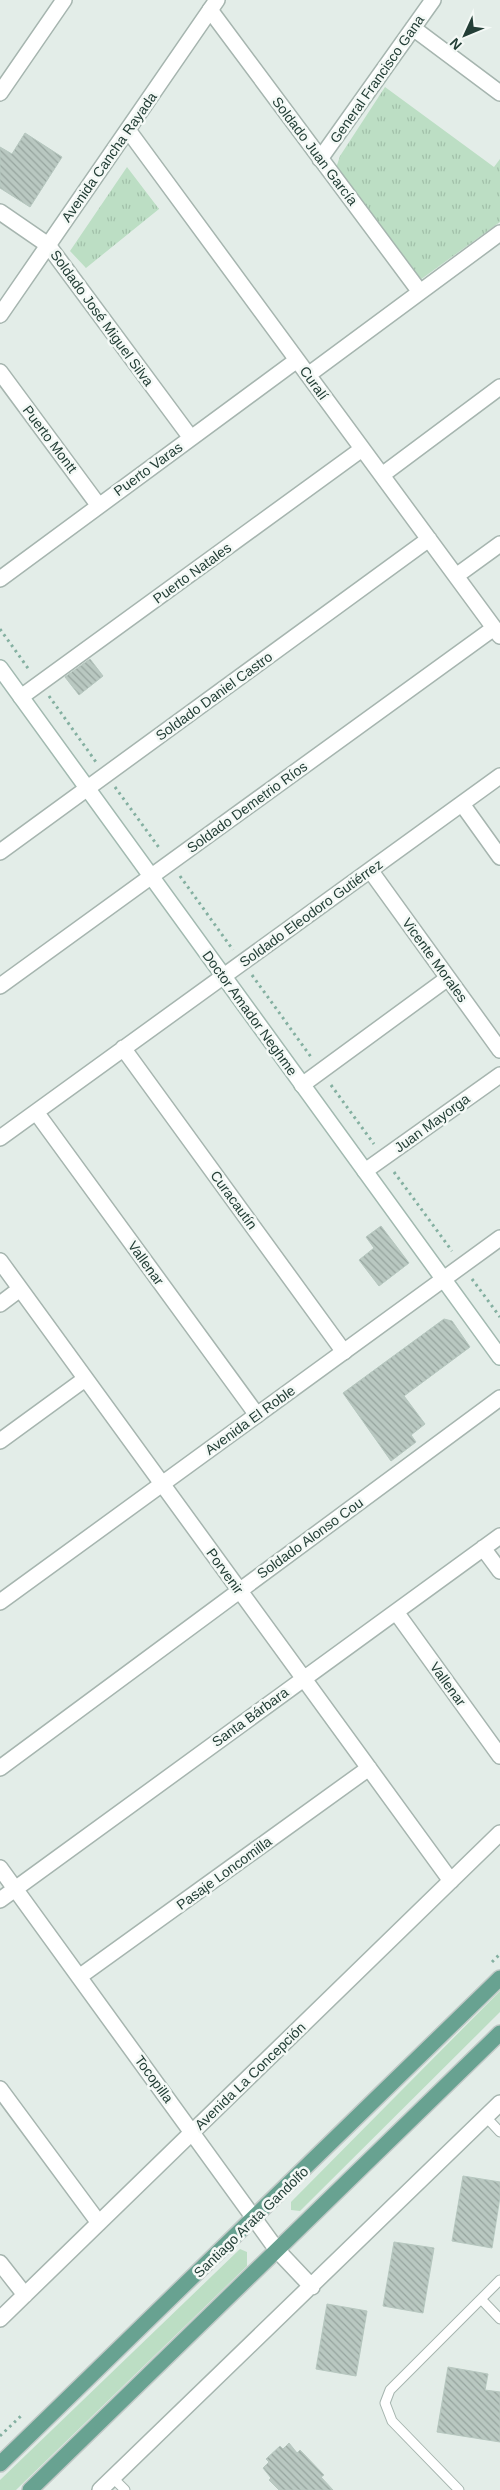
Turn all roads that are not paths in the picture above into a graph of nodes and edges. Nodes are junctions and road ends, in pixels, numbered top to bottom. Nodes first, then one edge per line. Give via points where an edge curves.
1 (64, 0) edge
2 (433, 0) edge
3 (214, 5) edge
4 (413, 28) junction
5 (0, 93) edge
6 (500, 93) edge
7 (128, 130) junction
8 (320, 159) junction
9 (0, 212) edge
10 (500, 233) edge
11 (48, 245) junction
12 (420, 292) junction
13 (0, 315) edge
14 (297, 360) junction
15 (0, 372) edge
16 (308, 375) junction
17 (500, 387) edge
18 (191, 438) junction
19 (362, 449) junction
20 (382, 475) junction
21 (99, 506) junction
22 (429, 539) junction
23 (500, 544) edge
24 (456, 576) junction
25 (0, 579) edge
26 (497, 632) edge
27 (0, 668) edge
28 (22, 697) junction
29 (500, 776) edge
30 (88, 788) junction
31 (462, 804) junction
32 (0, 852) edge
33 (500, 857) edge
34 (370, 870) junction
35 (151, 876) junction
36 (224, 976) junction
37 (448, 978) junction
38 (0, 986) edge
39 (124, 1048) junction
40 (500, 1050) edge
41 (500, 1075) edge
42 (302, 1085) junction
43 (36, 1112) junction
44 (0, 1138) edge
45 (365, 1172) junction
46 (500, 1238) edge
47 (0, 1261) edge
48 (443, 1279) junction
49 (20, 1289) junction
50 (0, 1304) edge
51 (344, 1352) junction
52 (500, 1358) edge
53 (85, 1378) junction
54 (500, 1398) edge
55 (257, 1415) junction
56 (0, 1441) edge
57 (162, 1484) junction
58 (500, 1536) edge
59 (484, 1548) junction
60 (500, 1571) edge
61 (239, 1590) junction
62 (0, 1602) edge
63 (396, 1612) junction
64 (303, 1678) junction
65 (500, 1756) edge
66 (0, 1768) edge
67 (369, 1768) junction
68 (500, 1833) edge
69 (0, 1868) edge
70 (451, 1881) junction
71 (15, 1889) junction
72 (0, 1900) edge
73 (79, 1977) junction
74 (500, 1978) edge
75 (500, 2033) edge
76 (0, 2088) edge
77 (500, 2103) edge
78 (486, 2117) junction
79 (192, 2132) junction
80 (500, 2132) edge
81 (255, 2218) junction
82 (99, 2223) junction
83 (277, 2250) junction
84 (0, 2262) edge
85 (500, 2280) edge
86 (312, 2287) junction
87 (25, 2295) junction
88 (481, 2299) junction
89 (500, 2319) edge
90 (0, 2320) edge
91 (0, 2464) edge
92 (113, 2478) junction
93 (30, 2490) edge
94 (100, 2490) edge
95 (126, 2490) edge
96 (459, 2490) edge

1 - 5 street
2 - 4 street, General Francisco Gana
3 - 7 street, Avenida Cancha Rayada
3 - 8 street, Soldado Juan García
4 - 6 street
4 - 8 street, General Francisco Gana
7 - 11 street, Avenida Cancha Rayada
7 - 14 street, Curalí
8 - 12 street, Soldado Juan García
9 - 11 street, Soldado José Miguel Silva
10 - 12 street
11 - 13 street, Avenida Cancha Rayada
11 - 18 street, Soldado José Miguel Silva
12 - 16 street
14 - 16 street, Curalí
14 - 18 street, Puerto Varas
15 - 21 street, Puerto Montt
16 - 19 street, Curalí
17 - 20 street
18 - 21 street, Puerto Varas
19 - 20 street, Curalí
19 - 28 street, Puerto Natales
20 - 22 street, Curalí
21 - 25 street, Puerto Varas
22 - 24 street, Curalí
22 - 30 street, Soldado Daniel Castro
23 - 24 street
24 - 26 street, Curalí
26 - 35 street, Soldado Demetrio Ríos
27 - 28 street, Doctor Amador Neghme
28 - 30 street, Doctor Amador Neghme
29 - 31 street, Soldado Eleodoro Gutiérrez
30 - 32 street, Soldado Daniel Castro
30 - 35 street, Doctor Amador Neghme
31 - 33 street
31 - 34 street, Soldado Eleodoro Gutiérrez
34 - 36 street, Soldado Eleodoro Gutiérrez
34 - 37 street, Vicente Morales
35 - 36 street, Doctor Amador Neghme
35 - 38 street, Soldado Demetrio Ríos
36 - 39 street, Soldado Eleodoro Gutiérrez
36 - 42 street, Doctor Amador Neghme
37 - 40 street, Vicente Morales
37 - 42 street
39 - 43 street, Soldado Eleodoro Gutiérrez
39 - 51 street, Curacautín
41 - 45 street, Juan Mayorga
42 - 45 street, Doctor Amador Neghme
43 - 44 street, Soldado Eleodoro Gutiérrez
43 - 55 street, Vallenar
45 - 48 street, Doctor Amador Neghme
46 - 48 street, Avenida El Roble
47 - 49 street, Porvenir
48 - 51 street, Avenida El Roble
48 - 52 street, Doctor Amador Neghme
49 - 50 street
49 - 53 street, Porvenir
51 - 55 street, Avenida El Roble
53 - 56 street
53 - 57 street, Porvenir
54 - 61 street, Soldado Alonso Cou
55 - 57 street, Avenida El Roble
57 - 61 street, Porvenir
57 - 62 street, Avenida El Roble
58 - 59 street, Santa Bárbara
59 - 60 street
59 - 63 street, Santa Bárbara
61 - 64 street, Porvenir
61 - 66 street, Soldado Alonso Cou
63 - 64 street, Santa Bárbara
63 - 65 street, Vallenar
64 - 67 street, Porvenir
64 - 71 street, Santa Bárbara
67 - 70 street, Porvenir
67 - 73 street, Pasaje Loncomilla
68 - 70 street, Avenida La Concepción
69 - 71 street, Tocopilla
70 - 79 street, Avenida La Concepción
71 - 72 street, Santa Bárbara
71 - 73 street, Tocopilla
73 - 79 street, Tocopilla
74 - 81 main road, Santiago Arata Gandolfo
75 - 83 main road
76 - 82 street
77 - 78 street
78 - 80 lane
78 - 86 street
79 - 81 street, Tocopilla
79 - 82 street, Avenida La Concepción
81 - 83 street, Tocopilla
81 - 91 main road, Santiago Arata Gandolfo
82 - 87 street, Avenida La Concepción
83 - 86 street, Tocopilla
83 - 93 main road
84 - 87 street
85 - 88 lane
86 - 92 street
87 - 90 street, Avenida La Concepción
88 - 89 lane
88 - 96 lane via 390,2390 385,2403 392,2421
92 - 94 street
92 - 95 lane

